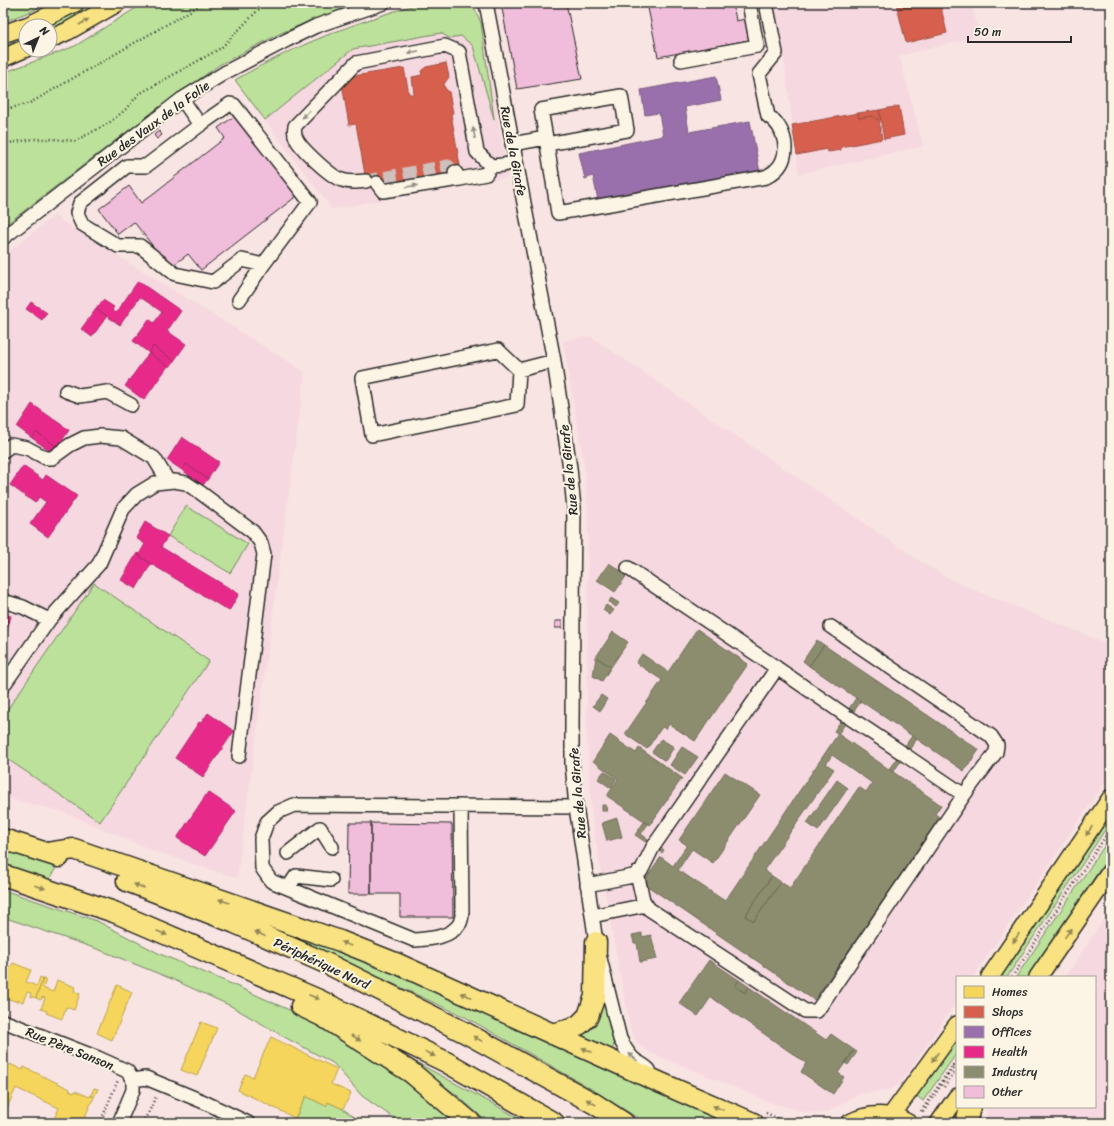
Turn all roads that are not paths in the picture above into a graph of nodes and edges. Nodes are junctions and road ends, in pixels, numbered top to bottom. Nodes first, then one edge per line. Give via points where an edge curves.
1 (75, 3) edge
2 (117, 3) edge
3 (383, 3) edge
4 (486, 3) edge
5 (749, 3) edge
6 (766, 3) edge
7 (43, 18) edge
8 (18, 29) edge
9 (3, 34) edge
10 (58, 35) edge
11 (18, 51) edge
12 (3, 58) edge
13 (681, 60) dead end
14 (182, 99) junction
15 (200, 125) junction
16 (546, 141) junction
17 (512, 144) junction
18 (516, 162) junction
19 (491, 166) junction
20 (3, 238) edge
21 (263, 265) junction
22 (239, 300) dead end
23 (554, 361) junction
24 (519, 370) junction
25 (66, 391) dead end
26 (131, 405) dead end
27 (3, 451) edge
28 (168, 481) junction
29 (628, 568) dead end
30 (3, 601) edge
31 (49, 620) junction
32 (831, 627) dead end
33 (777, 668) junction
34 (3, 686) edge
35 (239, 756) dead end
36 (964, 795) junction
37 (1111, 798) edge
38 (320, 805) junction
39 (466, 806) junction
40 (576, 807) junction
41 (320, 828) junction
42 (3, 839) edge
43 (332, 847) dead end
44 (47, 853) junction
45 (288, 853) dead end
46 (1111, 871) edge
47 (637, 873) junction
48 (3, 875) edge
49 (332, 880) dead end
50 (587, 885) junction
51 (288, 888) junction
52 (646, 905) junction
53 (592, 916) junction
54 (596, 942) junction
55 (188, 943) junction
56 (991, 976) edge
57 (1039, 976) edge
58 (3, 1021) edge
59 (956, 1026) edge
60 (552, 1034) junction
61 (133, 1080) junction
62 (661, 1083) junction
63 (956, 1098) edge
64 (970, 1108) edge
65 (891, 1116) junction
66 (759, 1117) edge
67 (119, 1123) edge
68 (248, 1123) edge
69 (471, 1123) edge
70 (554, 1123) edge
71 (624, 1123) edge
72 (850, 1123) edge
73 (908, 1123) edge
74 (939, 1123) edge
75 (966, 1123) edge

1 - 7 main road
10 -> 2 main road
3 - 14 street, Rue des Vaux de la Folie via 316,26 226,72
4 - 17 street, Rue de la Girafe
5 - 13 street via 757,46
6 - 16 street via 776,53 759,74 768,116 775,120 782,131 785,153 777,169 766,177 558,213
8 - 9 main road
11 - 12 main road
14 - 15 street
14 - 20 street, Rue des Vaux de la Folie
15 - 21 street via 230,104 234,105 310,202
15 - 21 street via 146,166 128,166 80,203 77,213 82,224 88,228 118,246 140,246 175,274 213,282 242,260
16 - 16 street via 541,110 621,96 627,130
16 - 17 street
17 - 18 street, Rue de la Girafe
18 - 19 street
18 - 23 street, Rue de la Girafe
19 -> 19 street via 478,152 459,52 445,46 356,62 295,126 294,133 300,145 340,180 372,182 383,191 457,175 486,174
21 - 22 street
23 - 24 street
23 - 40 street, Rue de la Girafe via 574,508 572,764
24 - 24 street via 498,350 362,378 372,435 517,404
25 - 26 street via 80,396 107,392
27 - 28 street via 12,445 52,458 84,438 121,438 154,458
28 - 31 street via 155,483 137,494 123,509 99,564
28 - 35 street via 186,483 253,532 261,543 264,554
29 - 33 street
30 - 31 street via 24,607
31 - 34 street
32 - 36 street via 991,736 997,745 996,752
33 - 36 street
33 - 47 street via 654,845 641,871
36 - 52 street via 817,1011 805,1011
37 -> 56 main road
38 - 39 street
38 - 41 street
38 - 51 street via 294,805 278,812 267,822 261,839 262,868 271,881
39 - 40 street
39 - 51 street via 462,914 460,923 452,931 433,939 414,940
40 - 50 street, Rue de la Girafe
41 - 43 street
41 - 45 street
42 - 44 highway, Périphérique Nord
60 -> 44 highway via 398,964 340,941 74,849
71 -> 44 highway, Périphérique Nord via 595,1104 466,1033 330,965 235,923
57 -> 46 main road
47 - 50 street
47 - 52 street
48 -> 55 highway via 114,912
49 - 51 street via 296,876
50 - 53 street, Rue de la Girafe
52 - 53 street
53 - 54 street, Rue de la Girafe
54 - 60 highway via 595,996 588,1016 571,1029
62 -> 54 street, Rue de la Girafe via 646,1066 626,1052 620,1039
55 -> 69 highway via 254,983 324,1017 412,1074
55 -> 70 highway via 383,1031 446,1062
58 - 61 street, Rue Père Sanson via 117,1066 127,1071
59 -> 65 main road
62 -> 60 highway
61 - 67 street via 131,1097
61 - 68 street via 146,1078
66 -> 62 highway
63 - 74 main road
64 - 75 highway
65 - 72 main road via 863,1117
65 - 73 main road

